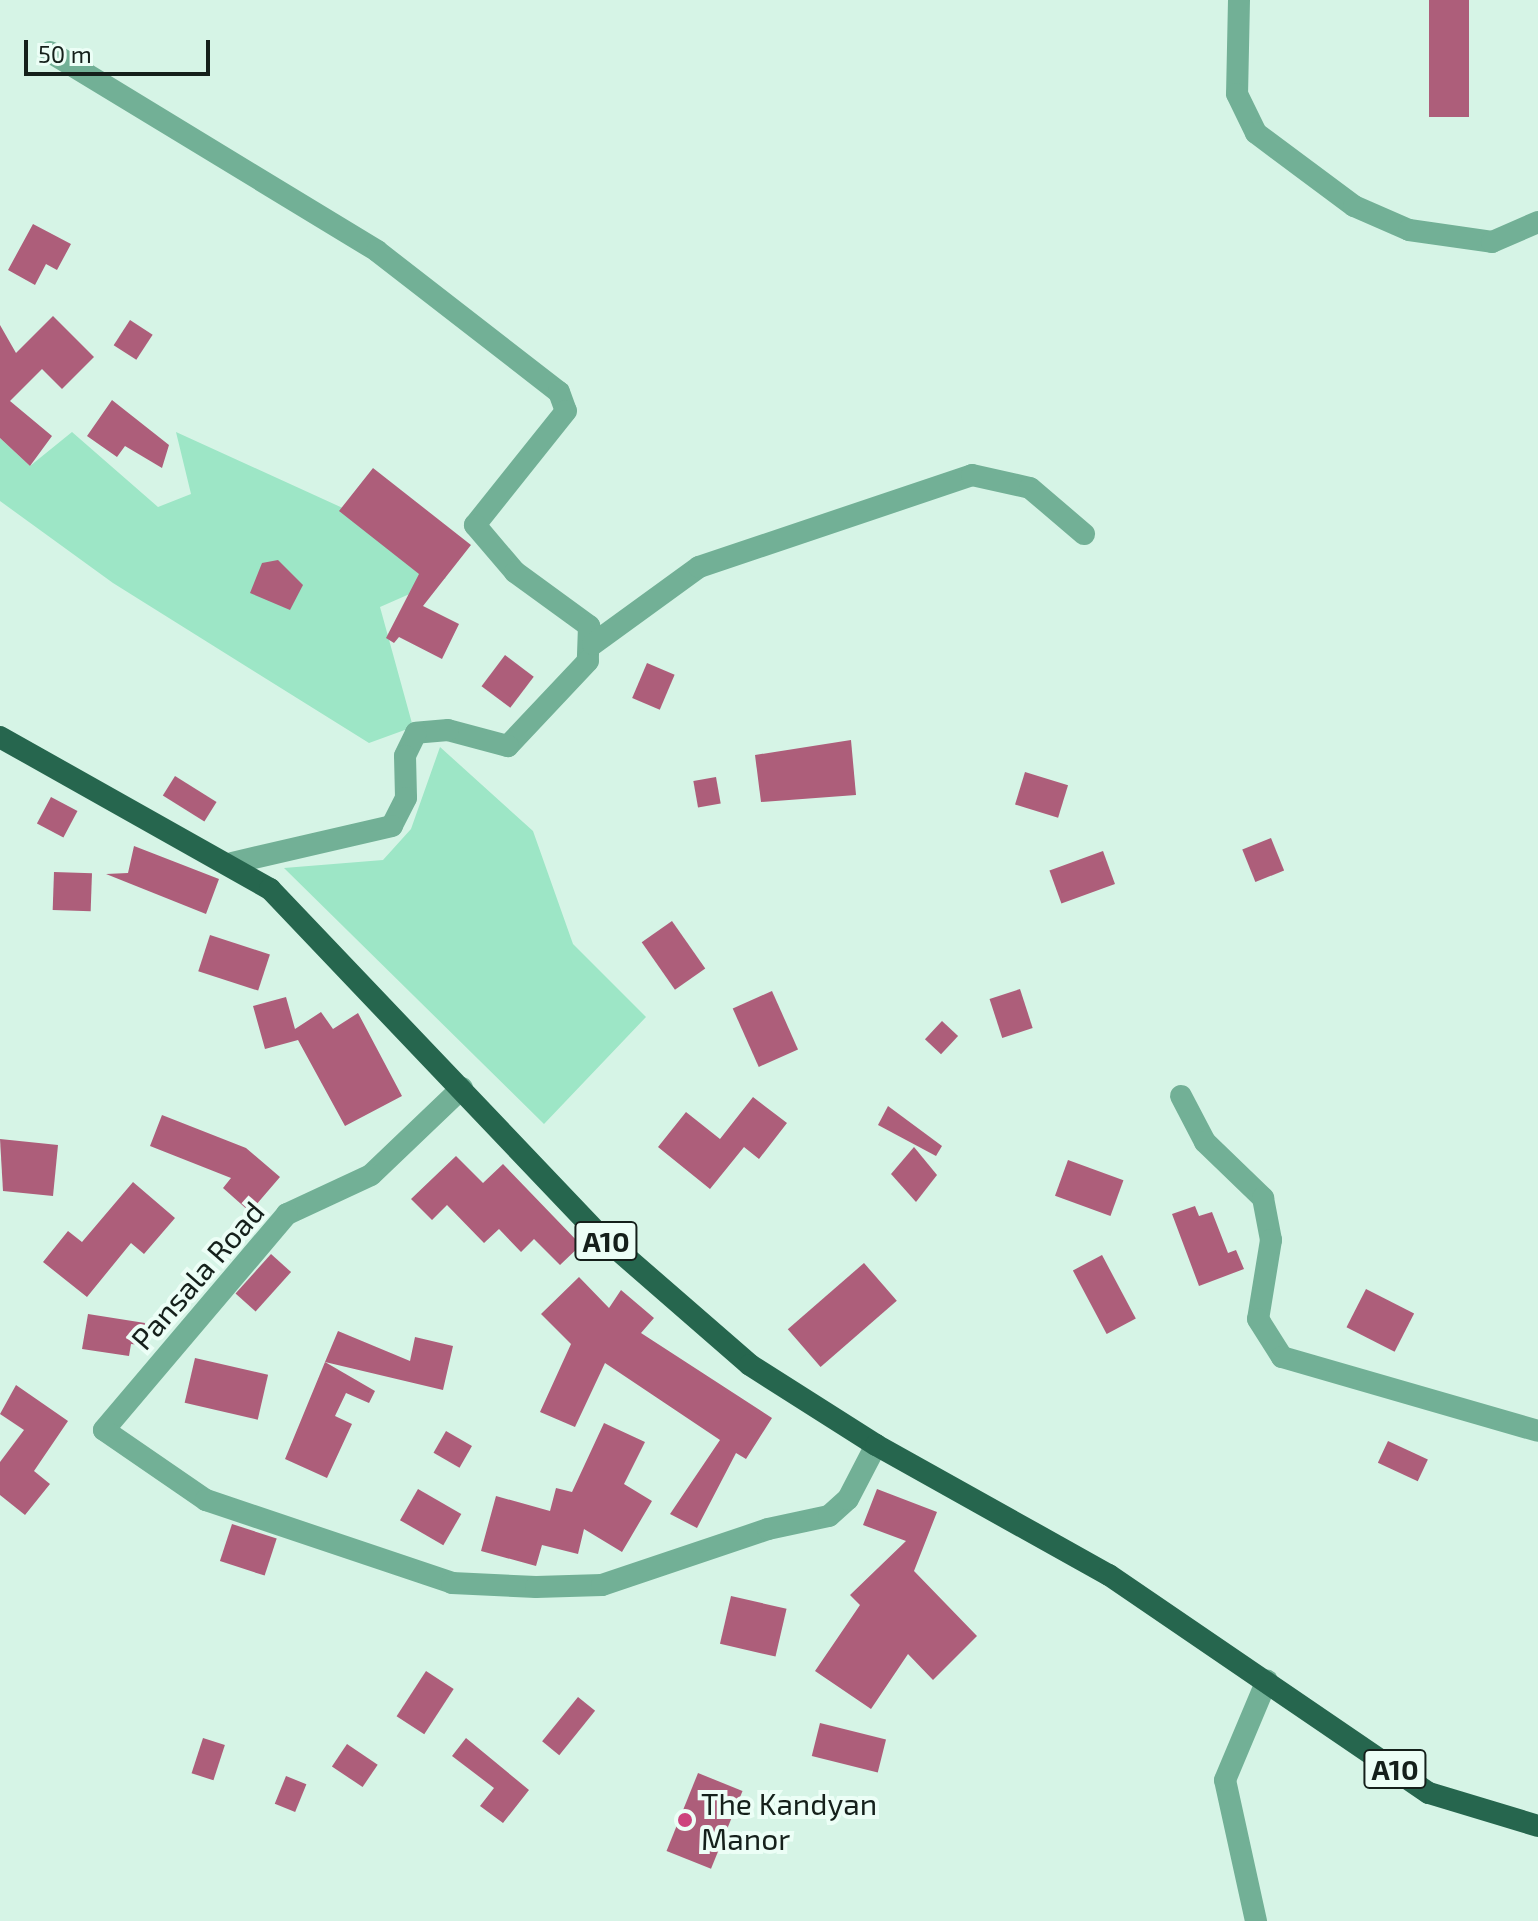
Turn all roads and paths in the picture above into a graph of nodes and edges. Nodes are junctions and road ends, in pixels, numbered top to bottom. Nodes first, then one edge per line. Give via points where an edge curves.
1 (1239, 0) edge
2 (50, 52) dead end
3 (1538, 222) edge
4 (1084, 534) dead end
5 (593, 644) junction
6 (0, 737) edge
7 (232, 863) junction
8 (462, 1088) junction
9 (1181, 1096) dead end
10 (1538, 1431) edge
11 (876, 1445) junction
12 (1267, 1680) junction
13 (1538, 1826) edge
14 (1256, 1921) edge

1 - 3 street via 1237,94 1256,133 1354,206 1409,230 1492,242
2 - 5 street via 377,251 559,392 566,411 556,431 475,525 515,572 589,626
4 - 5 street via 1030,488 972,475 699,567
5 - 7 street via 588,661 508,746 448,730 416,733 405,756 406,798 392,826
6 - 7 highway, A10
7 - 8 highway, A10 via 320,935
8 - 11 highway, A10 via 657,1290 750,1365
8 - 11 street, Pansala Road via 371,1175 287,1214 104,1430 206,1500 452,1583 536,1587 602,1585 768,1529 829,1516 848,1499
9 - 10 street via 1205,1142 1263,1198 1271,1240 1258,1319 1282,1357
11 - 12 highway, A10 via 1109,1575
12 - 13 highway, A10 via 1429,1793
12 - 14 street via 1225,1780

